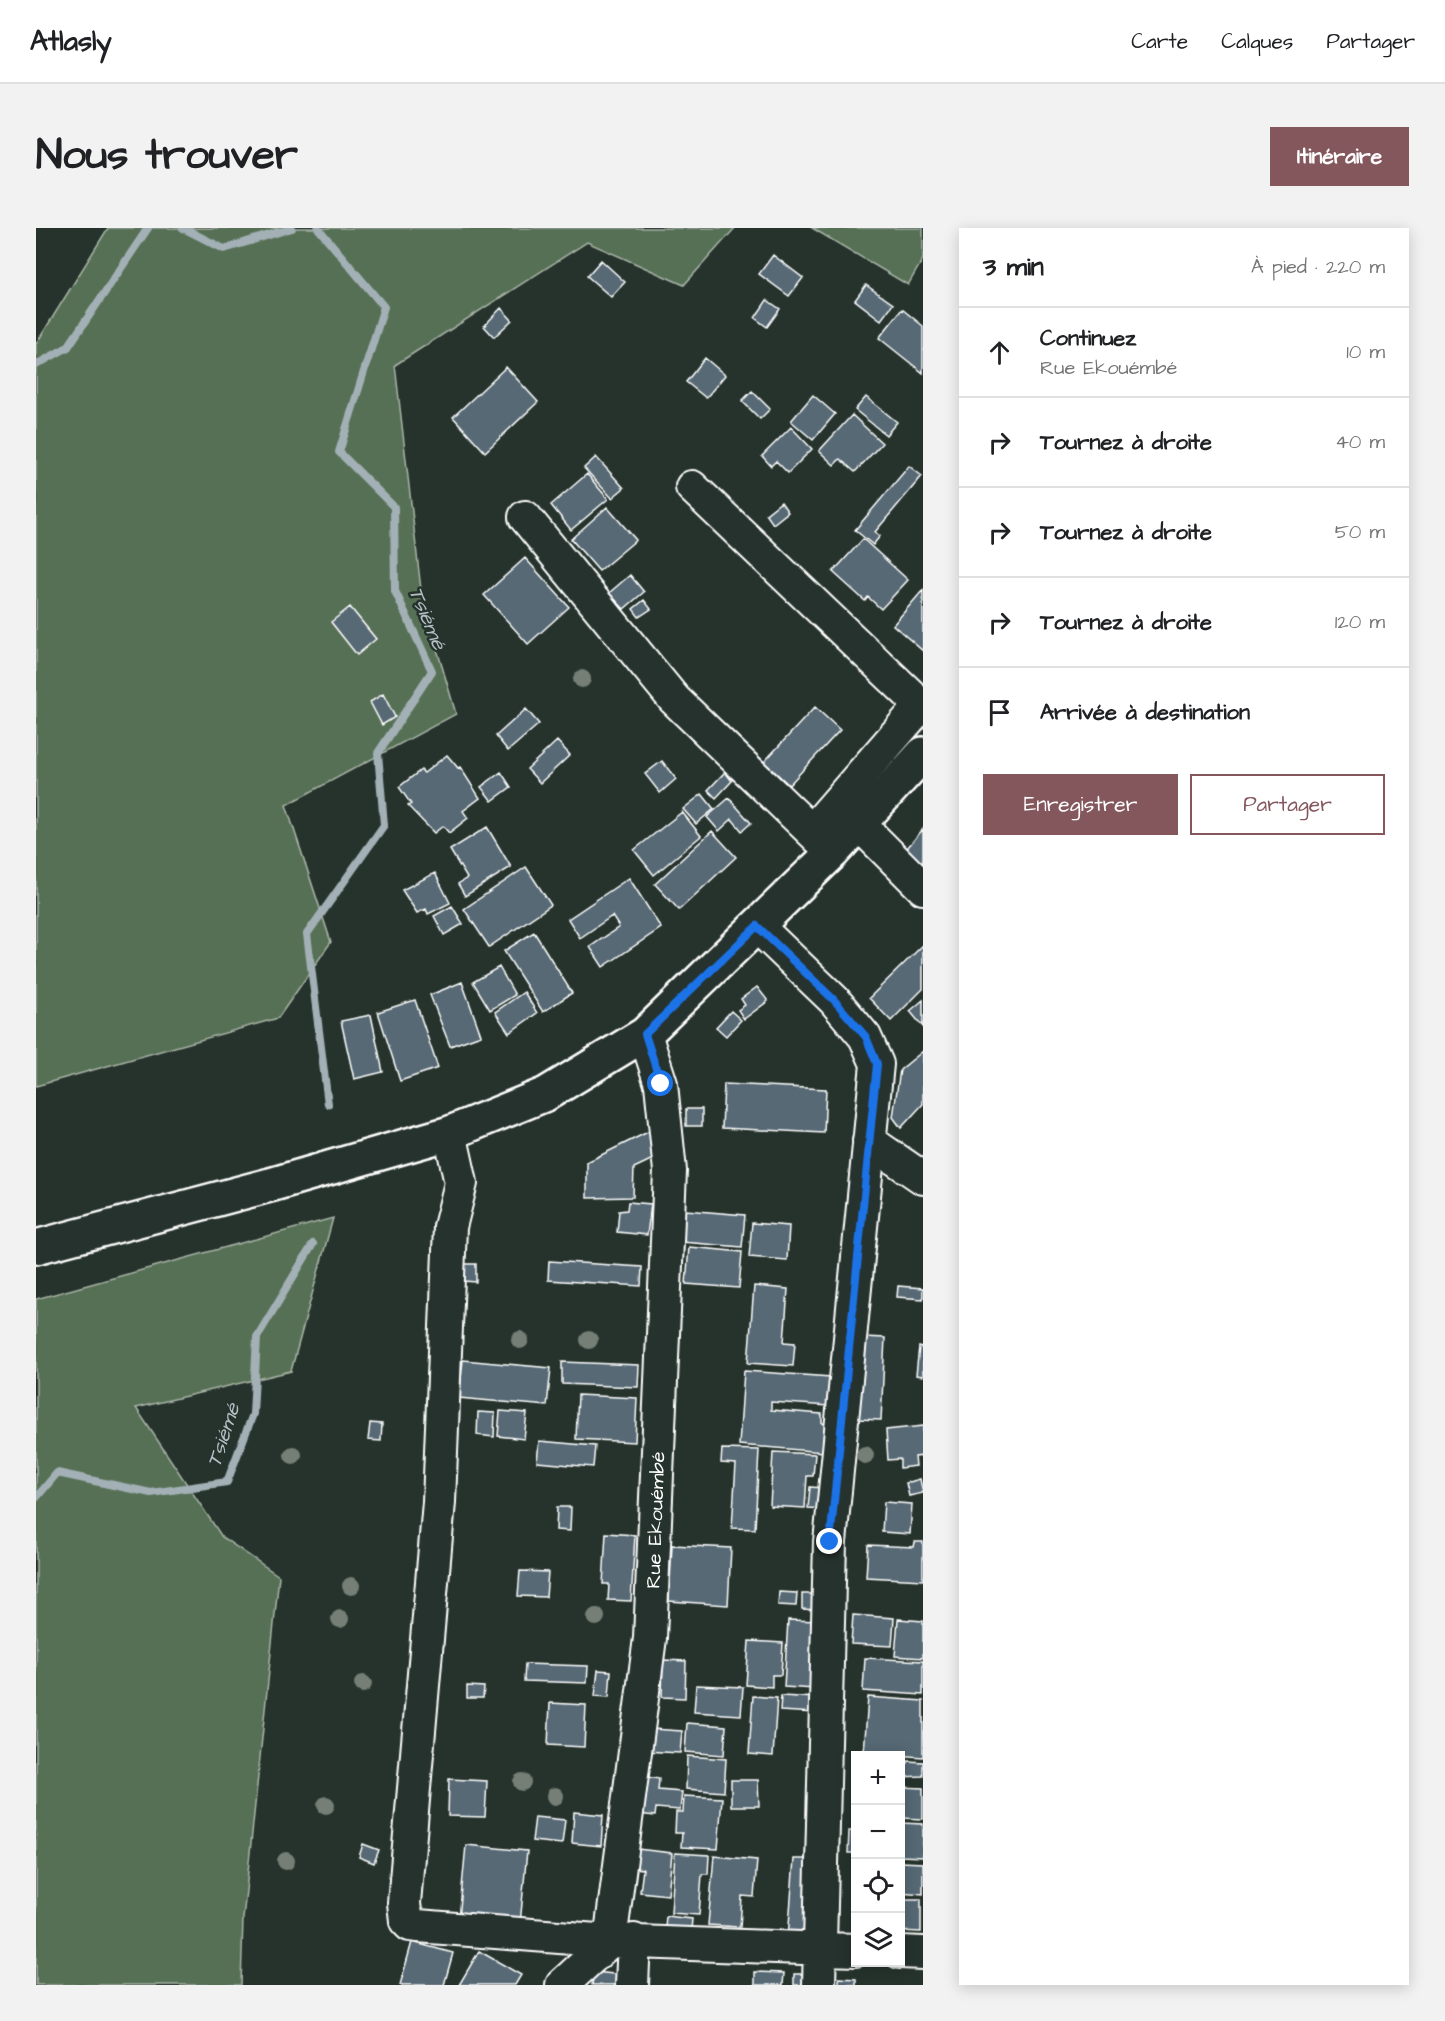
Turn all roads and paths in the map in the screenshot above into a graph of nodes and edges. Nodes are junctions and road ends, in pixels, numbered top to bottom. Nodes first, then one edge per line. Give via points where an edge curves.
1 (692, 487) dead end
2 (525, 518) dead end
3 (922, 706) edge
4 (923, 754) edge
5 (859, 824) junction
6 (823, 842) junction
7 (923, 888) edge
8 (757, 926) junction
9 (645, 1034) junction
10 (450, 1133) junction
11 (869, 1141) junction
12 (923, 1178) edge
13 (36, 1247) edge
14 (622, 1941) junction
15 (820, 1948) junction
16 (851, 1950) edge
17 (905, 1952) edge
18 (923, 1953) edge
19 (562, 1985) edge
20 (632, 1985) edge
21 (819, 1985) edge

1 - 3 street
2 - 6 street via 675,699
3 - 6 street
4 - 5 main road
5 - 6 main road
5 - 7 street
6 - 8 main road
8 - 9 main road
8 - 11 street via 834,1000 866,1037 877,1064
9 - 10 main road via 546,1094
9 - 14 street, Rue Ekouémbé via 661,1084 670,1171 650,1638
10 - 13 main road
10 - 14 street via 461,1183 450,1227 439,1502 404,1903 406,1921 418,1926
11 - 12 street
11 - 15 street via 830,1542
14 - 15 street
14 - 19 street
14 - 20 street, Rue Ekouémbé
15 - 16 street
15 - 21 street
17 - 18 street

